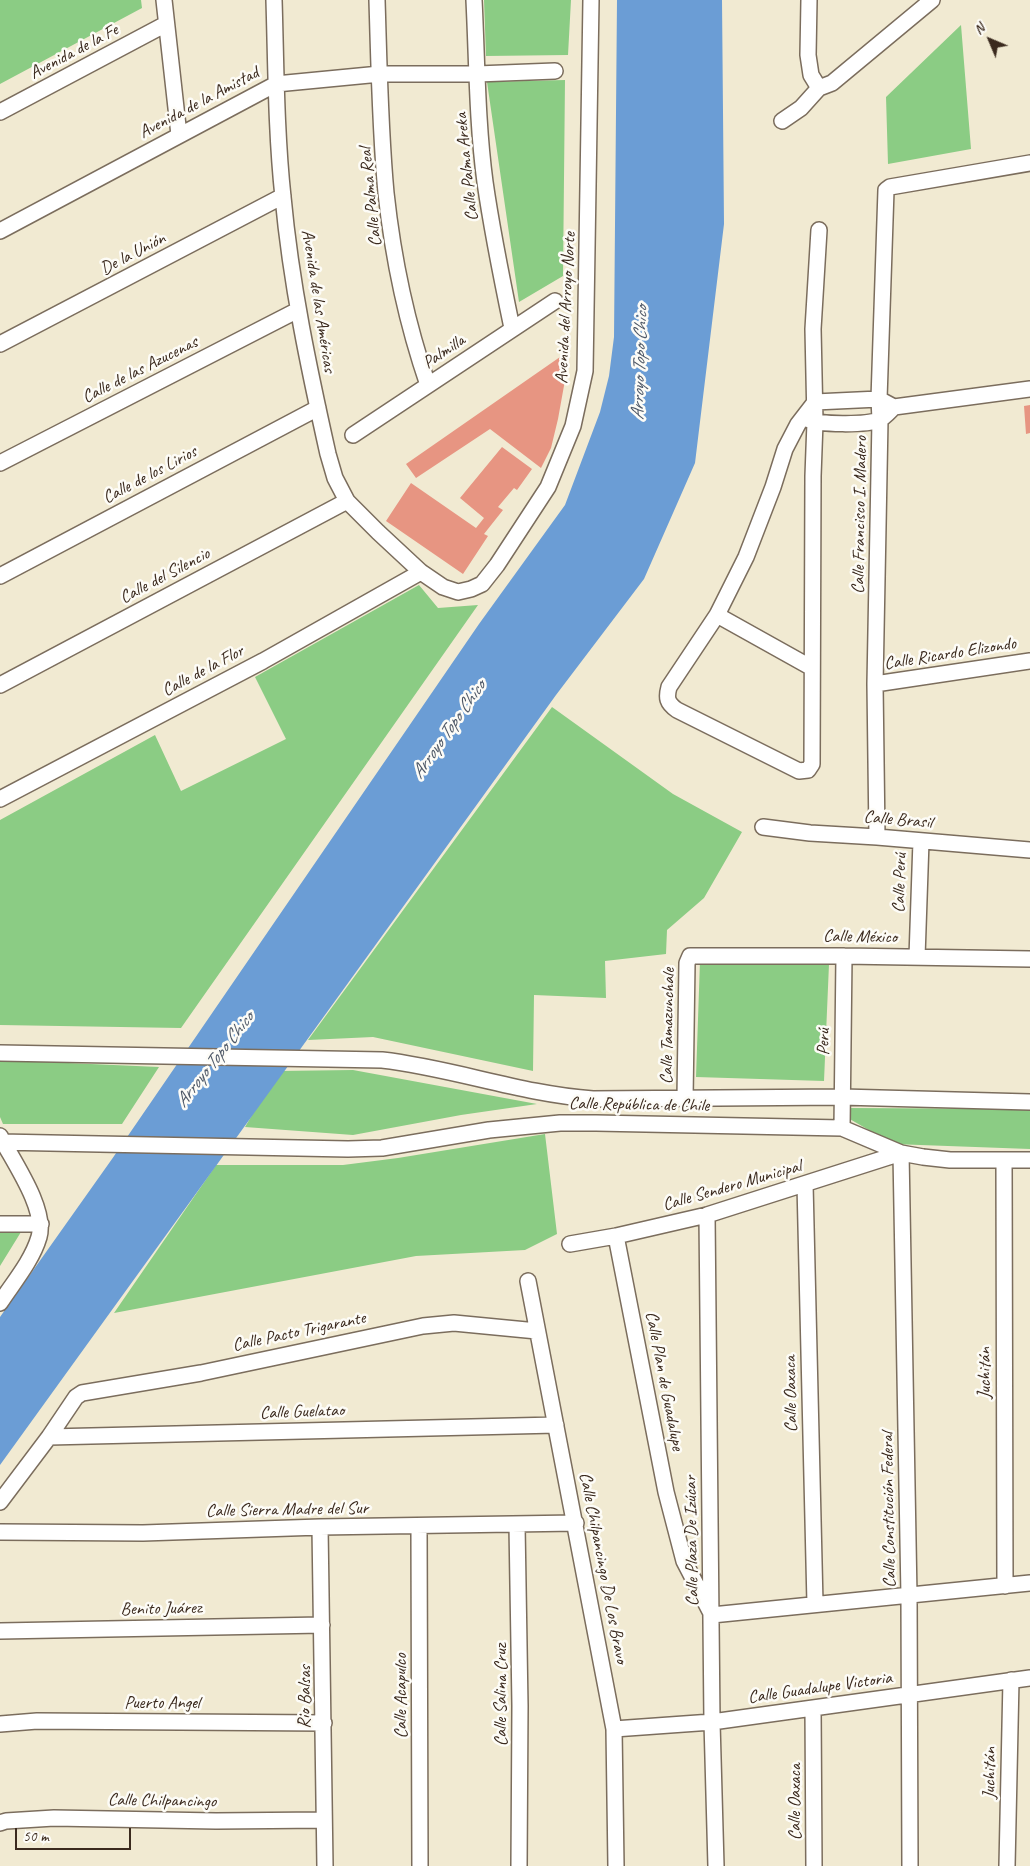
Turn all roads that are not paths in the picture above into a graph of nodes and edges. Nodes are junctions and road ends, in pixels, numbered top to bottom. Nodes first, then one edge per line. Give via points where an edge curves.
1 (164, 0) edge
2 (274, 0) edge
3 (377, 0) edge
4 (474, 0) edge
5 (591, 0) edge
6 (809, 0) edge
7 (932, 0) edge
8 (913, 8) edge
9 (166, 24) junction
10 (555, 71) dead end
11 (380, 74) junction
12 (477, 74) junction
13 (276, 84) junction
14 (819, 88) junction
15 (0, 112) edge
16 (782, 121) dead end
17 (179, 135) junction
18 (1030, 163) edge
19 (283, 196) junction
20 (819, 230) dead end
21 (0, 231) edge
22 (555, 301) dead end
23 (298, 310) junction
24 (512, 328) junction
25 (0, 344) edge
26 (428, 385) junction
27 (1030, 389) edge
28 (879, 399) junction
29 (815, 402) junction
30 (894, 407) junction
31 (318, 408) junction
32 (809, 420) junction
33 (880, 420) junction
34 (353, 434) dead end
35 (0, 463) edge
36 (347, 501) junction
37 (421, 572) junction
38 (0, 576) edge
39 (716, 615) junction
40 (1030, 661) edge
41 (812, 668) junction
42 (875, 684) junction
43 (0, 685) edge
44 (0, 800) edge
45 (763, 827) dead end
46 (877, 837) junction
47 (921, 841) junction
48 (1030, 850) edge
49 (690, 956) joint
50 (844, 956) junction
51 (917, 957) junction
52 (1030, 959) edge
53 (0, 1053) edge
54 (842, 1097) junction
55 (685, 1098) junction
56 (1030, 1102) edge
57 (842, 1128) junction
58 (1, 1140) edge
59 (901, 1152) junction
60 (1004, 1160) junction
61 (1030, 1160) edge
62 (805, 1184) junction
63 (707, 1215) junction
64 (0, 1224) edge
65 (41, 1224) junction
66 (616, 1236) junction
67 (570, 1244) dead end
68 (528, 1281) dead end
69 (0, 1303) edge
70 (537, 1331) junction
71 (556, 1425) junction
72 (49, 1437) junction
73 (0, 1502) edge
74 (576, 1524) junction
75 (517, 1525) junction
76 (320, 1527) junction
77 (419, 1527) junction
78 (0, 1532) edge
79 (1030, 1583) edge
80 (1005, 1586) junction
81 (909, 1596) junction
82 (814, 1604) junction
83 (712, 1615) junction
84 (322, 1625) junction
85 (0, 1631) edge
86 (1030, 1678) edge
87 (1010, 1680) junction
88 (909, 1694) junction
89 (813, 1708) junction
90 (712, 1722) junction
91 (324, 1723) junction
92 (0, 1724) edge
93 (614, 1729) junction
94 (324, 1820) junction
95 (0, 1823) edge
96 (325, 1866) edge
97 (420, 1866) edge
98 (519, 1866) edge
99 (616, 1866) edge
100 (716, 1866) edge
101 (814, 1866) edge
102 (910, 1866) edge
103 (1007, 1866) edge

1 - 9 street
2 - 13 street, Avenida de las Américas
3 - 11 street, Calle Palma Real
4 - 12 street, Calle Palma Areka
5 - 37 street, Avenida del Arroyo Norte via 585,371 573,426 548,487 482,584 458,592 443,587
6 - 14 street via 808,55 811,75
7 - 8 street
8 - 14 street via 832,83
9 - 15 street, Avenida de la Fe
9 - 17 street
10 - 12 street, Avenida de la Amistad
11 - 12 street, Avenida de la Amistad
11 - 13 street, Avenida de la Amistad
11 - 26 street, Calle Palma Real via 386,194 413,340
12 - 24 street, Calle Palma Areka via 485,180
13 - 17 street, Avenida de la Amistad
13 - 19 street, Avenida de las Américas
14 - 16 street via 801,108
17 - 21 street, Avenida de la Amistad
18 - 28 street, Calle Francisco I. Madero via 886,190
19 - 23 street, Avenida de las Américas
19 - 25 street, De la Unión
20 - 29 street via 813,329
22 - 24 street, Palmilla
23 - 31 street, Avenida de las Américas
23 - 35 street, Calle de las Azucenas
24 - 26 street, Palmilla
26 - 34 street, Palmilla
27 - 30 street
28 - 29 street
28 - 30 street
28 - 33 street, Calle Francisco I. Madero
29 - 32 street
30 - 33 street
31 - 36 street, Avenida de las Américas via 335,478
31 - 38 street, Calle de los Lirios
32 - 33 street via 844,423
32 - 39 street via 785,449 746,557
32 - 41 street via 813,476
33 - 42 street, Calle Francisco I. Madero
36 - 37 street, Avenida de las Américas
36 - 43 street, Calle del Silencio
37 - 44 street, Calle de la Flor via 264,660
39 - 41 street
39 - 41 street via 670,687 668,701 677,710 803,772 812,764
40 - 42 street, Calle Ricardo Elizondo
42 - 46 street, Calle Francisco I. Madero
45 - 46 street, Calle Brasil
46 - 47 street, Calle Brasil
47 - 48 street, Calle Brasil
47 - 51 street, Calle Perú
49 - 50 street, Calle México
49 - 55 street, Calle Tamazunchale via 687,963
50 - 51 street, Calle México
50 - 54 street, Perú
51 - 52 street, Calle México
53 - 55 street, Calle República de Chile via 382,1060 567,1097
54 - 55 street, Calle República de Chile
54 - 56 street, Calle República de Chile
54 - 57 street, Perú
57 - 58 street, Calle República de Chile via 560,1123 489,1130 382,1148 243,1148
57 - 59 street, Calle República de Chile
58 - 65 street via 34,1202
59 - 60 street, Calle República de Chile via 950,1160
59 - 62 street, Calle Sendero Municipal
59 - 81 street, Calle Constitución Federal
60 - 61 street, Calle República de Chile
60 - 80 street, Juchitán
62 - 63 street, Calle Sendero Municipal
62 - 82 street, Calle Oaxaca
63 - 66 street, Calle Sendero Municipal
63 - 83 street, Calle Plaza De Izúcar
64 - 65 street
65 - 69 street via 32,1254
66 - 67 street, Calle Sendero Municipal
66 - 83 street, Calle Plan de Guadalupe via 666,1492 684,1561
68 - 70 street, Calle Chilpancingo De Los Bravo
70 - 71 street, Calle Chilpancingo De Los Bravo
70 - 72 street, Calle Pacto Trigarante via 454,1323 423,1326 201,1373 82,1393
71 - 72 street, Calle Guelatao
71 - 74 street, Calle Chilpancingo De Los Bravo
72 - 73 street
74 - 75 street, Calle Sierra Madre del Sur
74 - 93 street, Calle Chilpancingo De Los Bravo
75 - 77 street, Calle Sierra Madre del Sur
75 - 98 street, Calle Salina Cruz
76 - 77 street, Calle Sierra Madre del Sur
76 - 78 street, Calle Sierra Madre del Sur via 143,1533
76 - 84 street, Rio Balsas
77 - 97 street, Calle Acapulco
79 - 80 street
80 - 81 street
81 - 82 street
81 - 88 street, Calle Constitución Federal
82 - 83 street
83 - 90 street, Calle Plaza De Izúcar
84 - 85 street, Benito Juárez
84 - 91 street, Rio Balsas
86 - 87 street, Calle Guadalupe Victoria
87 - 88 street, Calle Guadalupe Victoria
87 - 103 street, Juchitán
88 - 89 street, Calle Guadalupe Victoria
88 - 102 street, Calle Constitución Federal
89 - 90 street, Calle Guadalupe Victoria
89 - 101 street, Calle Oaxaca
90 - 93 street, Calle Guadalupe Victoria
90 - 100 street, Calle Plaza De Izúcar
91 - 92 street, Puerto Angel via 37,1721
91 - 94 street, Rio Balsas
93 - 99 street, Calle Chilpancingo De Los Bravo
94 - 95 street, Calle Chilpancingo via 54,1818
94 - 96 street, Rio Balsas

